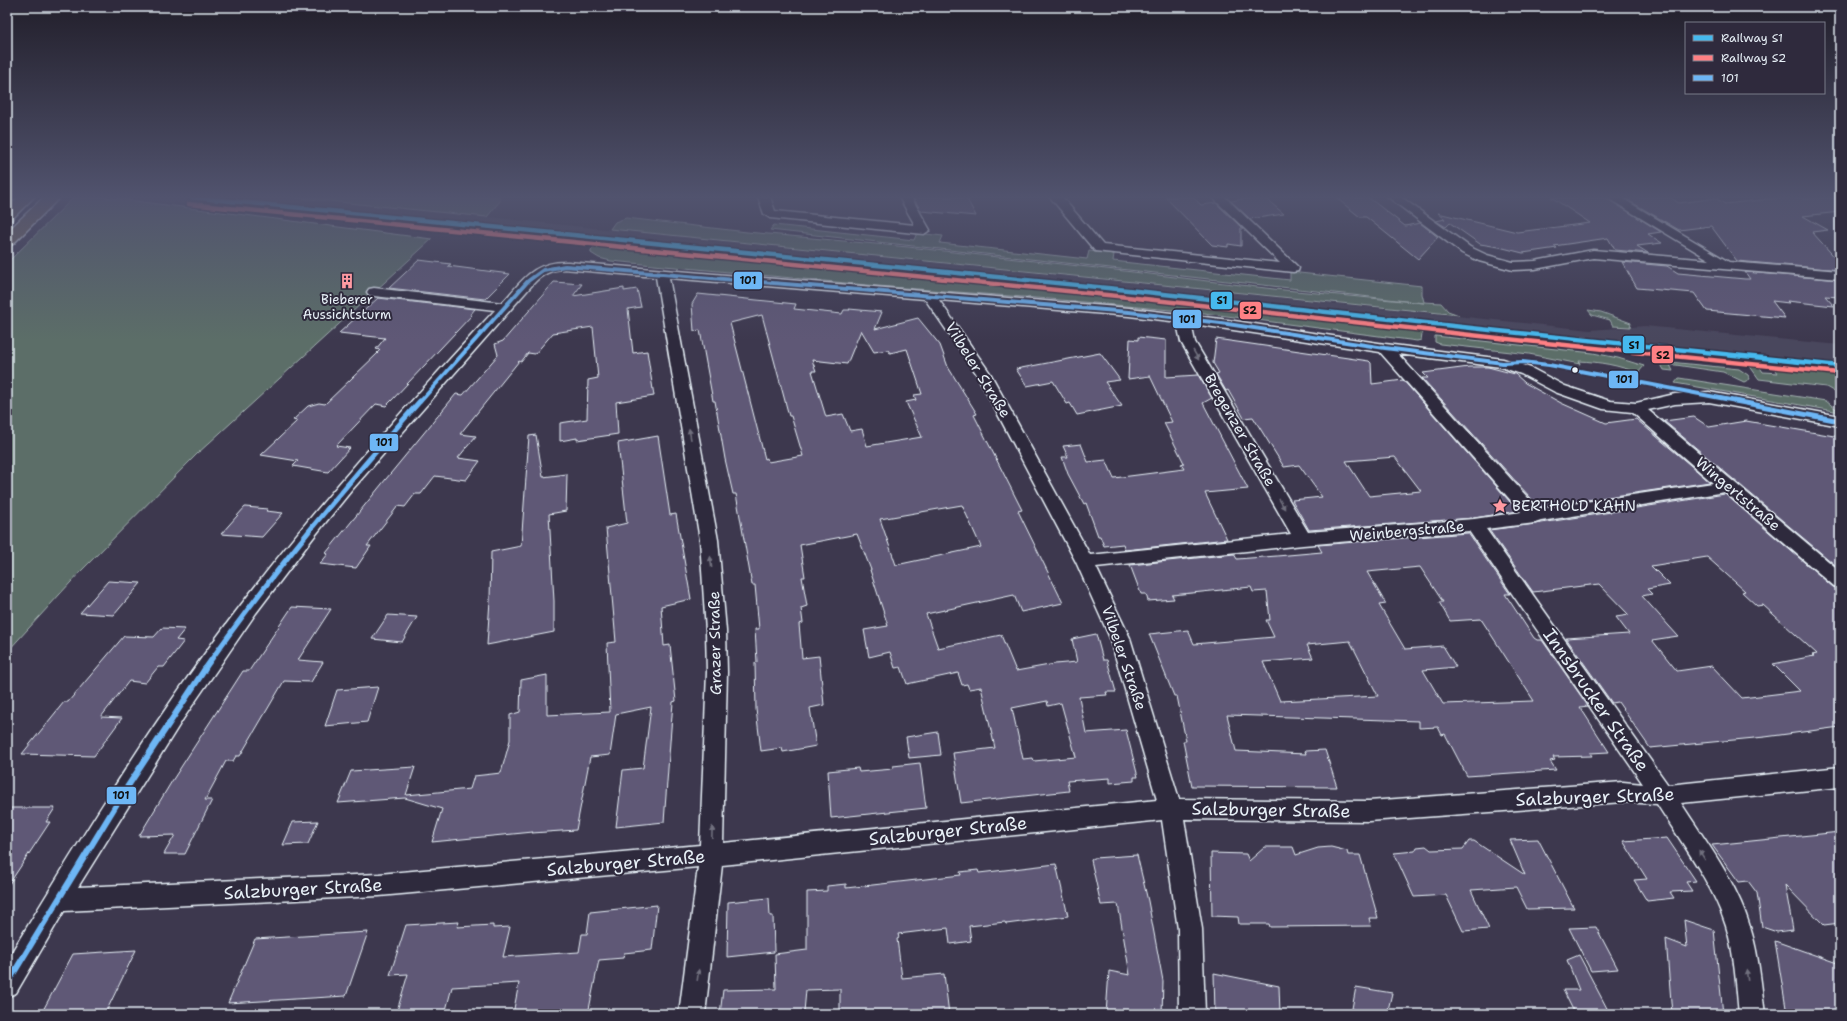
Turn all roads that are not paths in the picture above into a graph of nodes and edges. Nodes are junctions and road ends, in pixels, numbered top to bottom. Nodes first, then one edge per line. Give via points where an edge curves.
1 (1096, 245) edge
2 (1268, 245) edge
3 (1458, 245) edge
4 (1693, 245) edge
5 (1727, 265) junction
6 (662, 275) junction
7 (1840, 275) edge
8 (374, 292) dead end
9 (930, 296) junction
10 (505, 307) junction
11 (1187, 319) junction
12 (1385, 348) junction
13 (1636, 408) junction
14 (1840, 421) edge
15 (1728, 486) junction
16 (1534, 517) junction
17 (1474, 525) junction
18 (1303, 539) junction
19 (1085, 562) junction
20 (1840, 581) edge
21 (1840, 777) edge
22 (1663, 795) junction
23 (1170, 809) junction
24 (711, 855) junction
25 (57, 900) junction
26 (7, 984) edge
27 (692, 1014) edge
28 (1192, 1014) edge
29 (1752, 1014) edge

1 - 2 street via 1099,248 1292,268
3 - 5 street via 1493,261 1524,266 1593,254
4 - 5 street
5 - 7 street
6 - 9 street
6 - 10 street via 560,266 548,268 533,276
24 -> 6 street, Grazer Straße via 717,672 713,578 709,540
8 - 10 street
9 - 11 street
9 - 19 street, Vilbeler Straße via 995,394
10 - 25 street via 342,491 288,557 212,659 165,728
11 - 12 street
11 -> 18 street, Bregenzer Straße via 1185,328 1188,342
12 - 13 street via 1503,363 1581,397 1608,406
12 - 16 street
13 - 14 street via 1675,399 1709,397
13 - 15 street, Wingertstraße
15 - 16 street, Weinbergstraße
15 - 20 street, Wingertstraße
16 - 17 street, Weinbergstraße
17 - 18 street, Weinbergstraße
17 - 22 street, Innsbrucker Straße
18 - 19 street, Weinbergstraße
19 - 23 street, Vilbeler Straße via 1120,638
21 - 22 street, Salzburger Straße
22 - 23 street, Salzburger Straße via 1623,792 1348,811
29 -> 22 street, Innsbrucker Straße via 1745,954 1730,906 1717,879
23 - 24 street, Salzburger Straße
23 - 28 street, Vilbeler Straße via 1190,928
24 - 25 street, Salzburger Straße via 379,885
27 -> 24 street, Grazer Straße via 702,948
25 - 26 street

